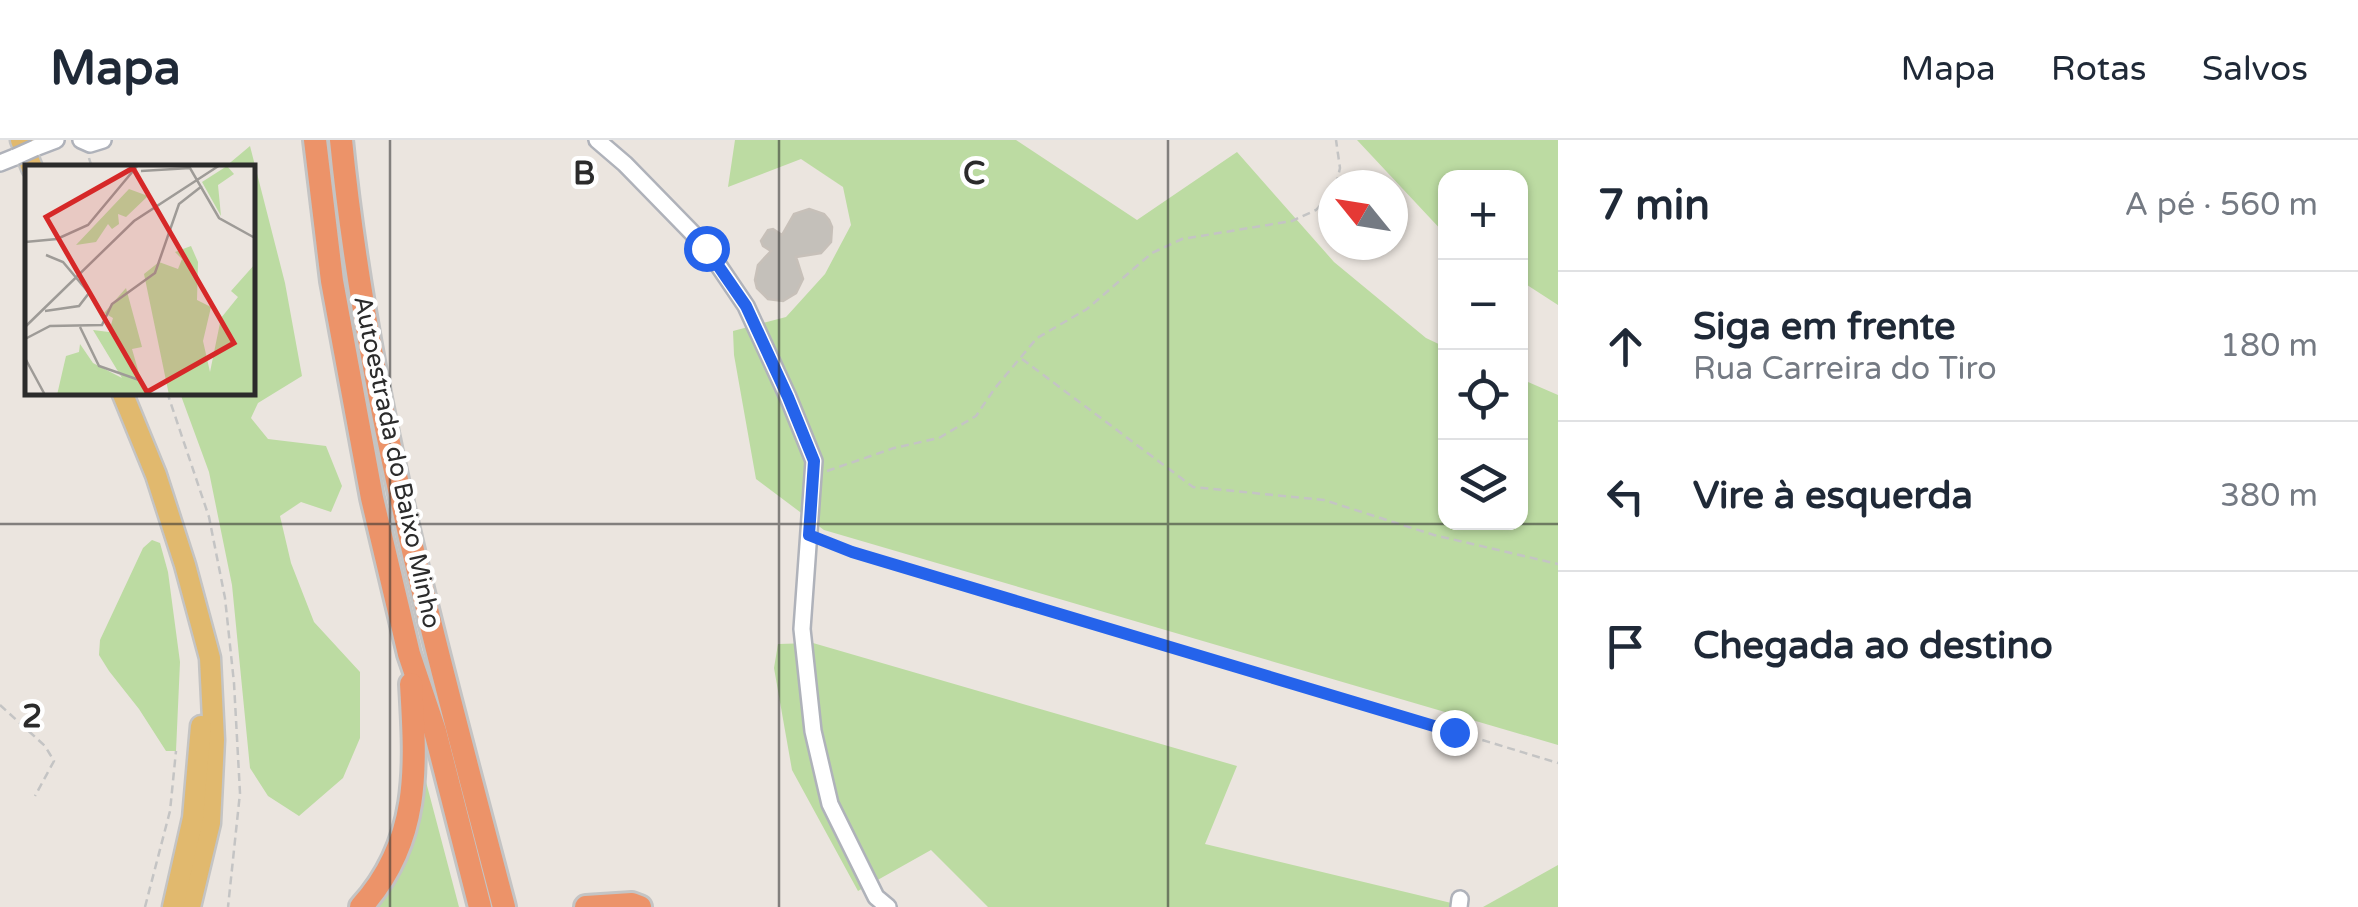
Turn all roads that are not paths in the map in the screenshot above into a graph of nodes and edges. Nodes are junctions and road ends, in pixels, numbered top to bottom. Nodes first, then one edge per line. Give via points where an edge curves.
1 (21, 140) edge
2 (56, 140) edge
3 (81, 140) edge
4 (103, 140) edge
5 (315, 140) edge
6 (341, 140) edge
7 (597, 140) edge
8 (0, 163) edge
9 (31, 165) edge
10 (123, 395) edge
11 (186, 565) junction
12 (409, 654) junction
13 (503, 902) edge
14 (479, 903) edge
15 (172, 907) edge
16 (190, 907) edge
17 (362, 907) edge
18 (586, 907) edge
19 (640, 907) edge
20 (888, 907) edge

1 - 9 main road
2 - 8 street, bridge
3 - 4 street
5 - 12 highway, Autoestrada do Baixo Minho via 356,414
6 - 13 highway, Autoestrada do Baixo Minho via 386,438
7 - 20 street via 706,248 746,306 814,461 802,629 813,731 830,804 876,898
10 - 11 main road
11 - 15 main road via 201,738 194,818
11 - 16 main road via 210,658 214,740 210,823
12 - 14 highway, Autoestrada do Baixo Minho
12 - 17 highway via 416,783 406,831
18 - 19 highway

